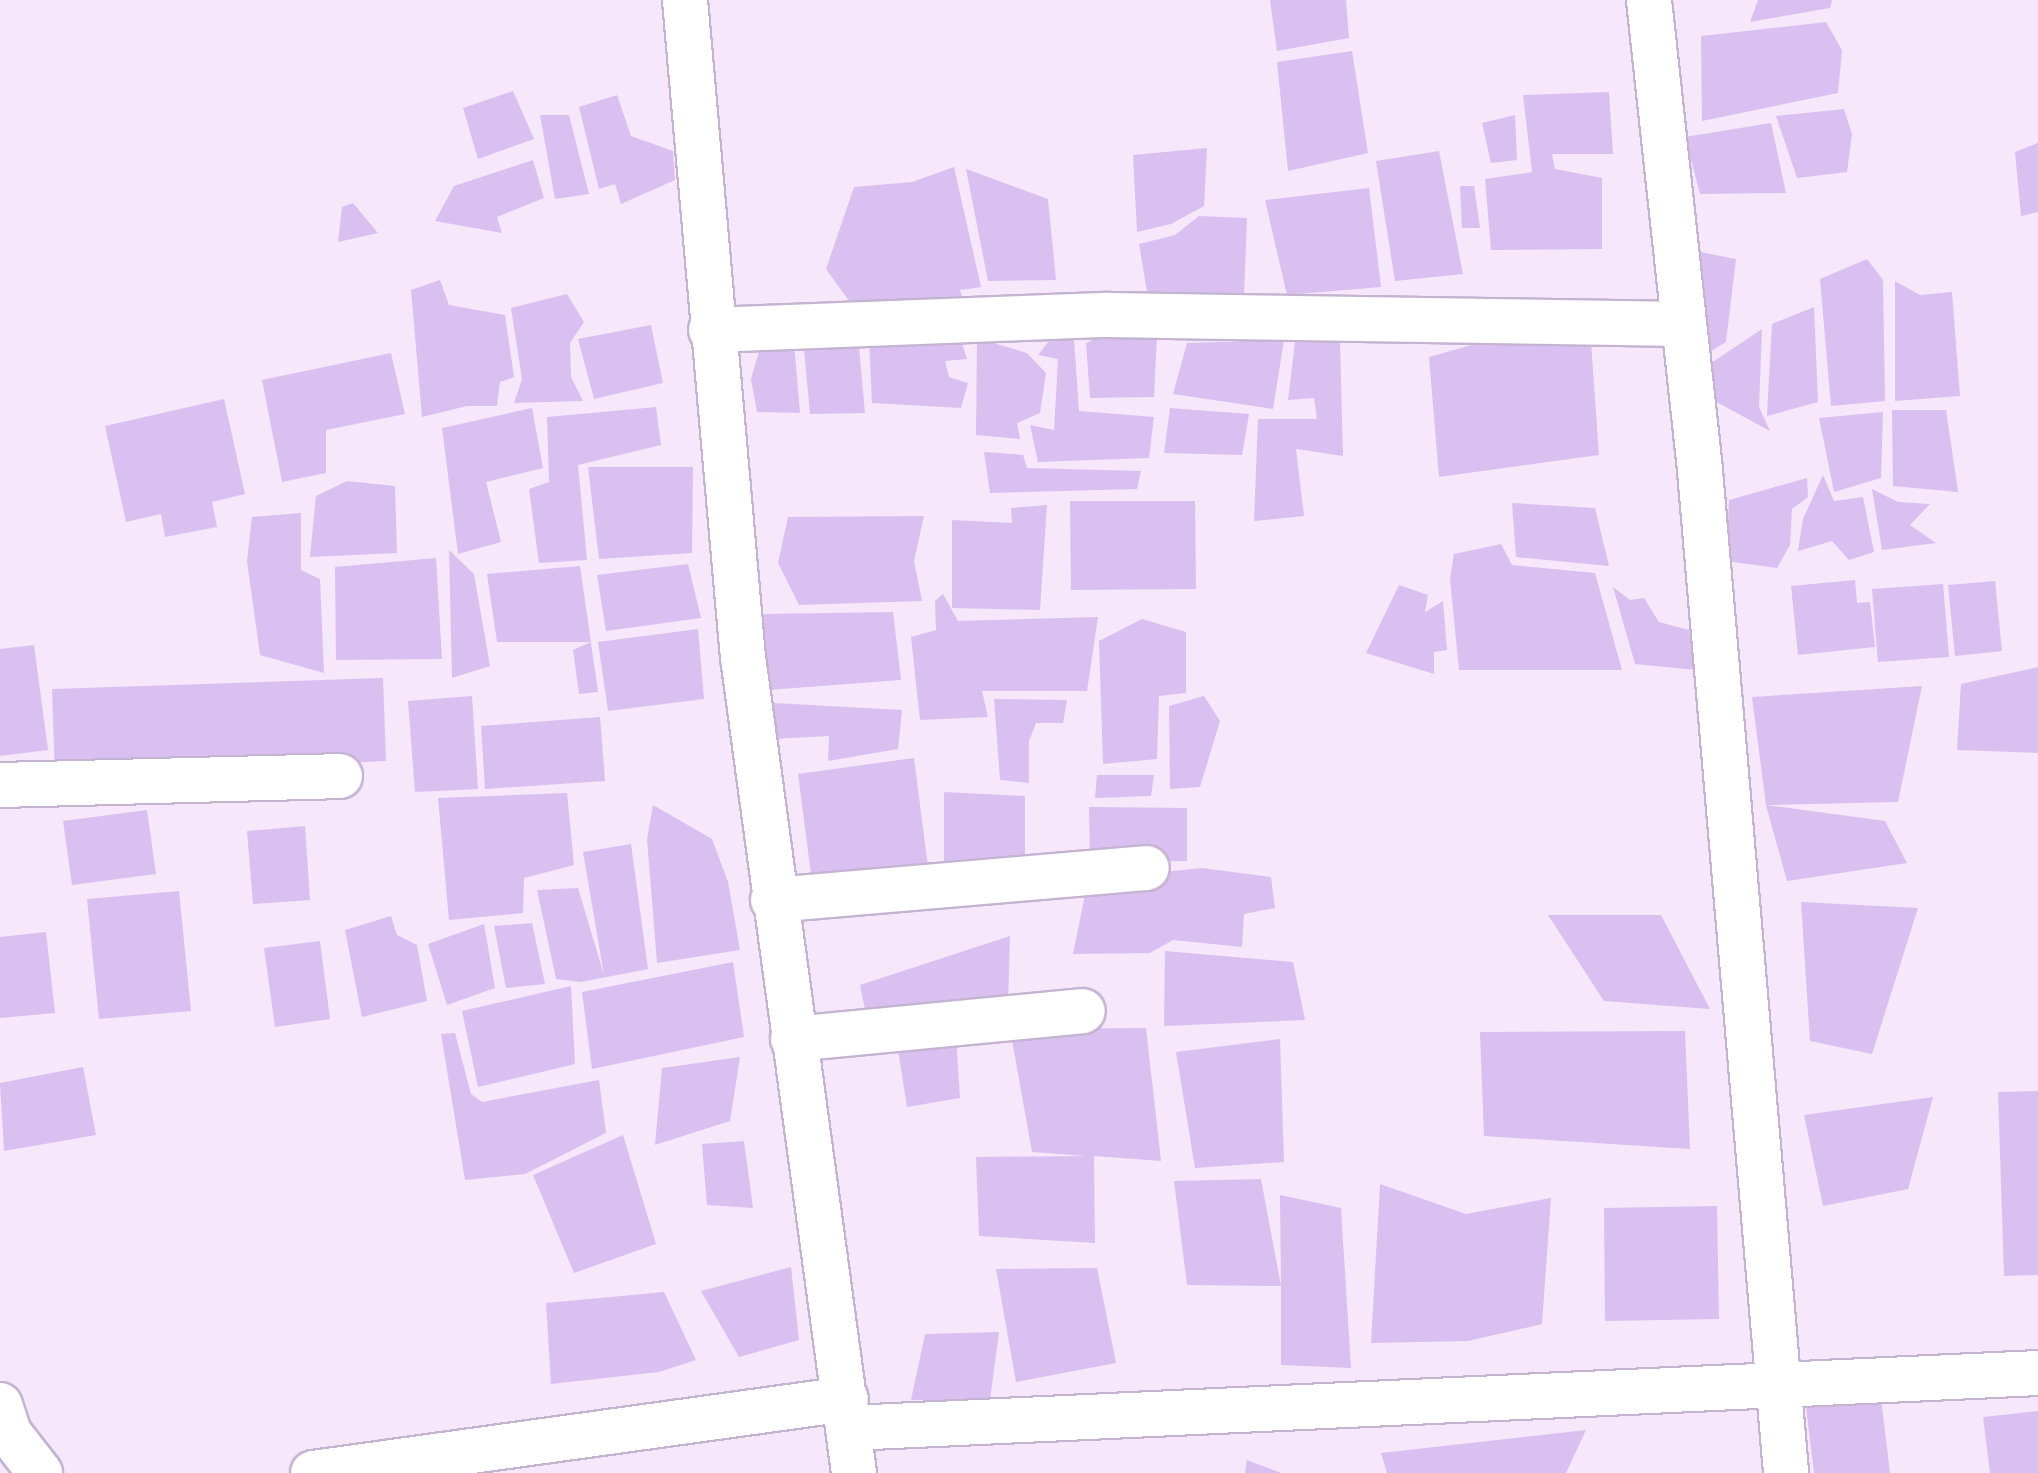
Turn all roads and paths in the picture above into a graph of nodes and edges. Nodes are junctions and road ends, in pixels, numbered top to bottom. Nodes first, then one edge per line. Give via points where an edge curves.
1 (685, 0) edge
2 (1649, 0) edge
3 (1684, 324) junction
4 (711, 330) junction
5 (340, 776) dead end
6 (0, 785) edge
7 (1147, 868) dead end
8 (773, 900) junction
9 (1083, 1011) dead end
10 (793, 1039) junction
11 (2038, 1373) edge
12 (1778, 1387) junction
13 (0, 1405) edge
14 (848, 1414) junction
15 (40, 1473) edge
16 (313, 1473) edge
17 (854, 1473) edge
18 (1786, 1473) edge

1 - 4 street
2 - 3 street
3 - 4 street via 1108,315
3 - 12 street
4 - 8 street
5 - 6 street
7 - 8 street
8 - 10 street
9 - 10 street
10 - 14 street
11 - 12 street
12 - 14 street
12 - 18 street
13 - 15 street via 9,1433
14 - 16 street
14 - 17 street

